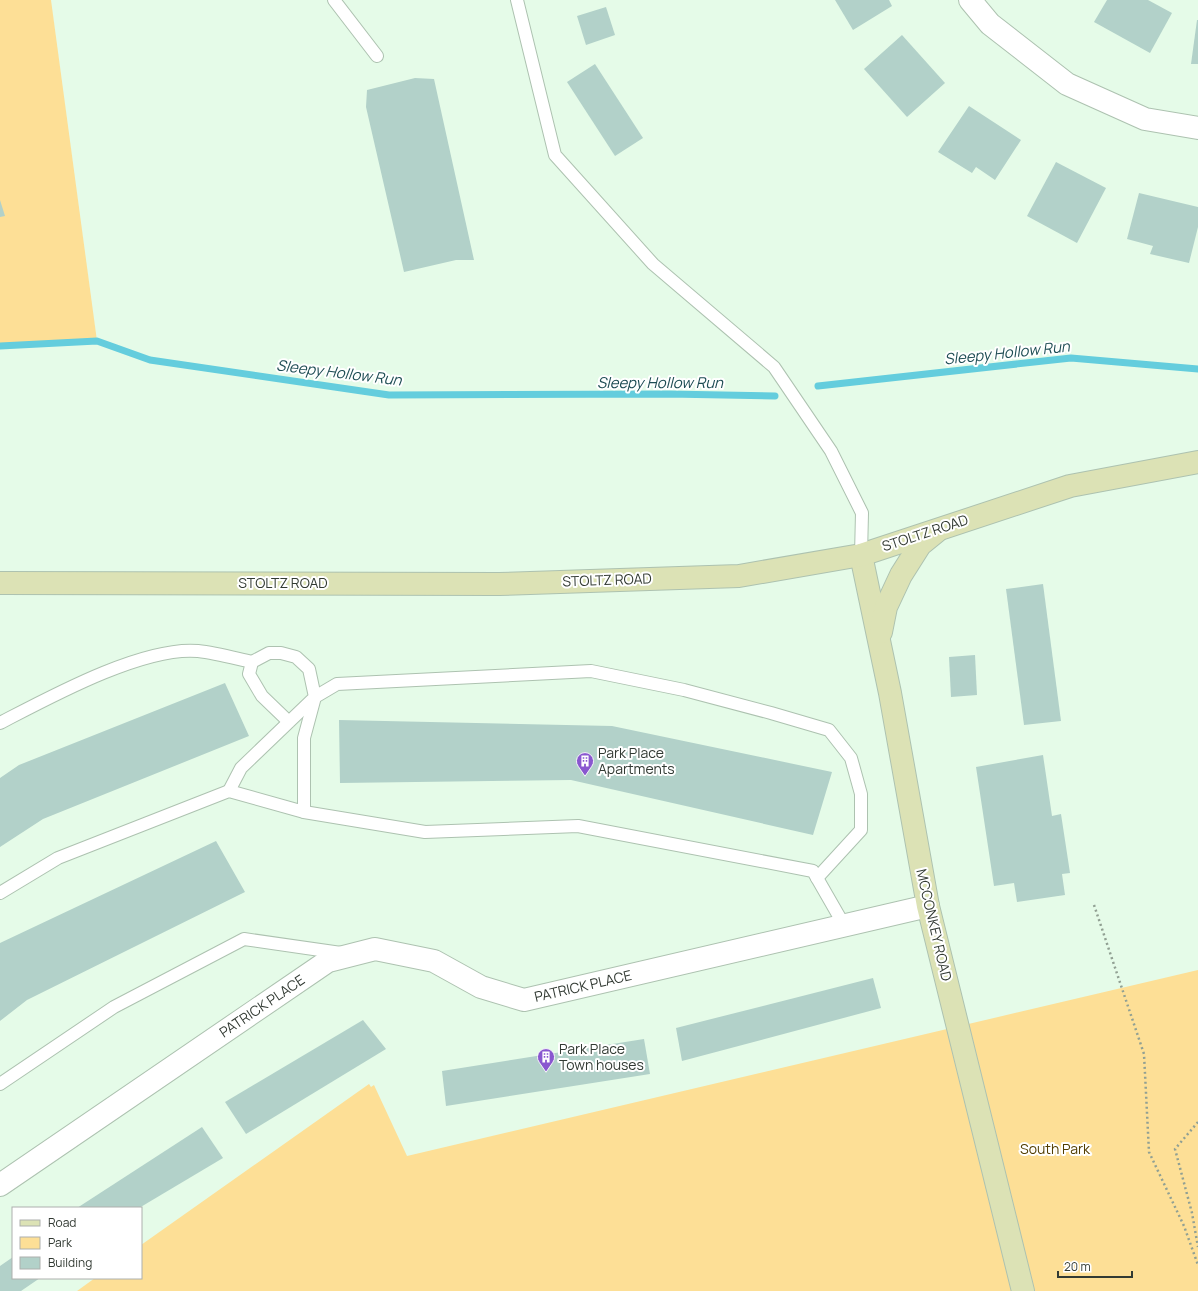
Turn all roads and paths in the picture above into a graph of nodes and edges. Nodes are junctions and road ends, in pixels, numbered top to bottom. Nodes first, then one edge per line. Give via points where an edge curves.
1 (334, 0) edge
2 (517, 0) edge
3 (970, 0) edge
4 (376, 56) dead end
5 (1198, 128) edge
6 (1198, 462) edge
7 (940, 528) junction
8 (861, 555) junction
9 (0, 583) edge
10 (879, 644) junction
11 (252, 662) junction
12 (315, 697) junction
13 (289, 722) junction
14 (0, 723) edge
15 (229, 791) junction
16 (304, 812) junction
17 (817, 878) junction
18 (0, 892) edge
19 (1094, 905) dead end
20 (928, 906) junction
21 (844, 926) junction
22 (352, 954) junction
23 (0, 1084) edge
24 (1198, 1122) edge
25 (0, 1185) edge
26 (1198, 1247) edge
27 (1198, 1265) edge
28 (1024, 1291) edge

1 - 4 lane
2 - 8 lane via 555,155 653,264 774,367 831,451 862,513
3 - 5 street via 990,24 1067,84 1145,119
6 - 7 street, STOLTZ ROAD via 1070,486
7 - 8 street, STOLTZ ROAD
7 - 10 street via 920,545 901,575 886,607
8 - 9 street, STOLTZ ROAD via 732,577 498,584
8 - 10 street, MCCONKEY ROAD
10 - 20 street, MCCONKEY ROAD
11 - 12 lane via 269,654 281,653 296,657 309,669
11 - 13 lane via 249,674 262,696
11 - 14 lane via 197,651 164,653 119,666
12 - 13 lane
12 - 16 lane via 304,738
12 - 17 lane via 337,684 591,671 684,690 829,730 851,758 861,794 861,830
13 - 15 lane via 241,768
15 - 16 lane
15 - 18 lane via 58,858
16 - 17 lane via 426,832 578,826 813,871
17 - 21 lane
19 - 27 path via 1144,1054 1149,1152 1184,1226
20 - 21 street, PATRICK PLACE
20 - 28 street, MCCONKEY ROAD
21 - 22 street, PATRICK PLACE via 524,1000 481,987 434,962 375,949
22 - 23 lane via 244,939 114,1007
22 - 25 street, PATRICK PLACE via 328,961
24 - 26 path via 1175,1149

